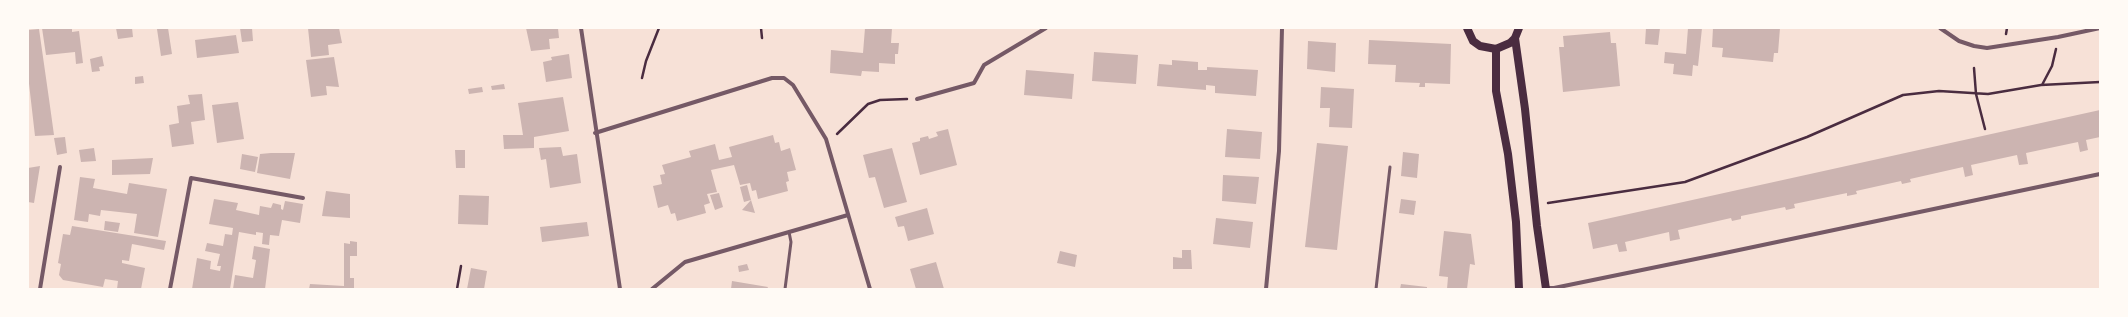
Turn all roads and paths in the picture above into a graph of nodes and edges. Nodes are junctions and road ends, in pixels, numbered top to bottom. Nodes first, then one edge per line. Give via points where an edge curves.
1 (581, 28) edge
2 (659, 28) edge
3 (761, 28) edge
4 (1046, 28) edge
5 (1282, 28) edge
6 (1467, 28) edge
7 (1519, 28) edge
8 (1940, 28) edge
9 (2100, 28) edge
10 (2058, 37) junction
11 (762, 38) dead end
12 (1515, 38) junction
13 (1496, 49) junction
14 (1974, 68) dead end
15 (642, 78) dead end
16 (2100, 82) edge
17 (2041, 85) junction
18 (1976, 94) junction
19 (917, 99) joint
20 (1984, 129) dead end
21 (595, 132) junction
22 (826, 139) junction
23 (60, 167) dead end
24 (1390, 167) dead end
25 (2100, 174) edge
26 (303, 198) dead end
27 (1535, 205) junction
28 (848, 215) junction
29 (789, 232) junction
30 (461, 266) dead end
31 (40, 289) edge
32 (170, 289) edge
33 (457, 289) edge
34 (620, 289) edge
35 (652, 289) edge
36 (785, 289) edge
37 (870, 289) edge
38 (1266, 289) edge
39 (1376, 289) edge
40 (1519, 289) edge
41 (1546, 289) edge

1 - 21 street
2 - 15 path
3 - 11 path
4 - 19 street via 984,65 974,83
5 - 38 street via 1279,151
6 - 13 main road via 1473,40 1480,46
7 - 12 main road
8 - 10 street via 1960,41 1987,48
9 - 10 street
10 - 17 path via 2052,66
12 - 13 main road via 1504,47
12 - 27 main road
13 - 40 main road via 1496,91 1508,154 1516,222
14 - 18 path
16 - 17 path
17 - 18 path
18 - 20 path
18 - 27 path via 1940,91 1903,95 1807,137 1685,182
19 - 22 path via 880,100 868,104 837,134
21 - 22 street via 776,78 784,78 793,85
21 - 34 street
22 - 28 street
23 - 31 street
24 - 39 lane
25 - 41 street
26 - 32 street via 191,178
27 - 41 main road
28 - 29 street
28 - 37 street
29 - 35 street via 685,262
29 - 36 lane via 792,242
30 - 33 path

